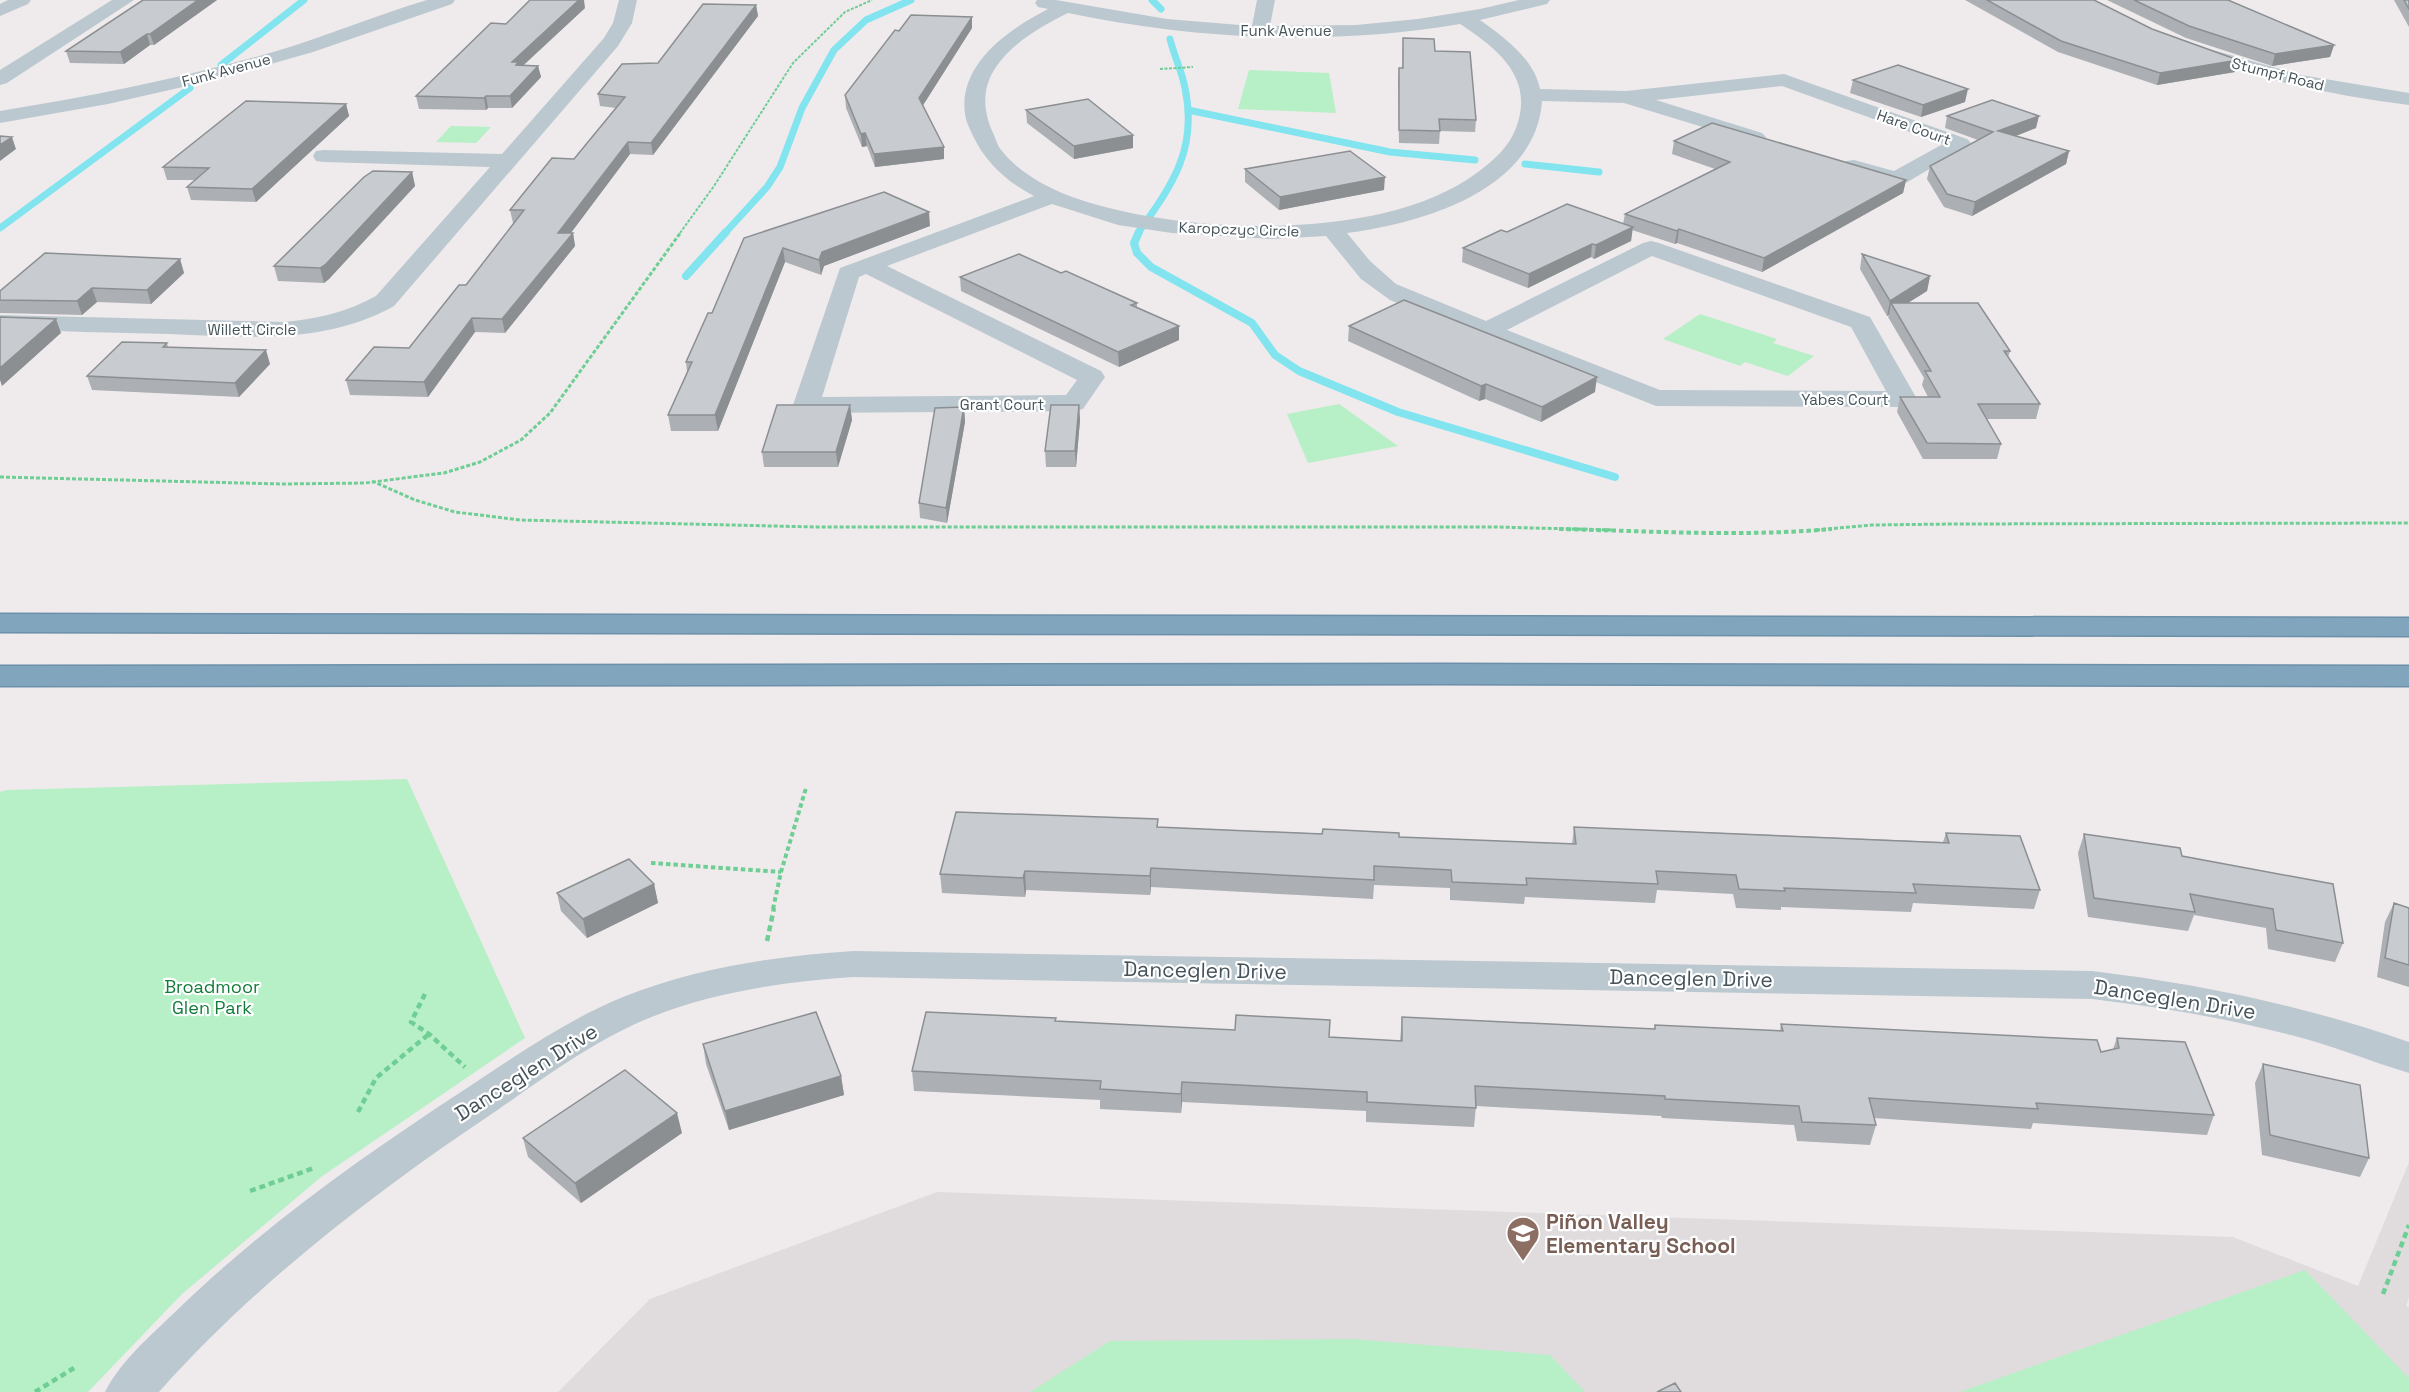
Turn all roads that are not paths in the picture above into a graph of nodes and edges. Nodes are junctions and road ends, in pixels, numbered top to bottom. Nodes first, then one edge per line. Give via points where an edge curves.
1 (22, 0) edge
2 (125, 0) edge
3 (447, 0) edge
4 (628, 0) edge
5 (1030, 0) edge
6 (1266, 0) edge
7 (1541, 0) edge
8 (1065, 8) junction
9 (0, 11) edge
10 (1465, 19) junction
11 (1260, 31) junction
12 (2179, 45) edge
13 (0, 52) edge
14 (36, 57) junction
15 (0, 79) edge
16 (1532, 95) junction
17 (1626, 97) junction
18 (2409, 99) edge
19 (0, 117) edge
20 (1772, 142) edge
21 (324, 156) dead end
22 (508, 161) junction
23 (1837, 161) edge
24 (1051, 196) junction
25 (1332, 228) junction
26 (868, 266) junction
27 (0, 322) edge
28 (1487, 330) junction
29 (0, 623) edge
30 (2409, 627) edge
31 (0, 676) edge
32 (2409, 676) edge
33 (2409, 1058) edge
34 (129, 1392) edge

1 - 9 street
2 - 14 street
3 - 19 street, Funk Avenue via 220,73
4 - 22 street, Willett Circle via 619,32
5 - 8 street, Funk Avenue
6 - 11 street
7 - 10 street, Funk Avenue
8 - 11 street, Funk Avenue via 1150,23
8 - 24 street, Karopczyc Circle via 1025,31 988,64 979,79 973,110 985,143 1003,166
10 - 11 street, Funk Avenue via 1357,30
10 - 16 street via 1508,52
12 - 18 street, Stumpf Road via 2282,77
13 - 14 street
14 - 15 street
16 - 17 street, Hare Court
16 - 25 street, Karopczyc Circle via 1531,114 1523,137 1495,170 1471,187 1441,203 1405,214
17 - 20 street, Hare Court
17 - 23 street, Hare Court via 1784,80 1960,143 1896,179
21 - 22 street
22 - 27 street, Willett Circle via 385,301 346,319 271,331
24 - 25 street, Karopczyc Circle via 1119,217 1186,229 1266,232
24 - 26 street, Grant Court
25 - 28 street, Yabes Court via 1366,273 1383,287
26 - 26 street, Grant Court via 848,273 806,405 1074,403 1092,377
28 - 28 street, Yabes Court via 1656,398 1904,399 1861,322 1652,248
29 - 30 highway
31 - 32 highway
33 - 34 street, Danceglen Drive via 2284,1017 2092,985 853,964 760,972 691,988 638,1007 575,1038 467,1109 336,1199 271,1251 196,1320

